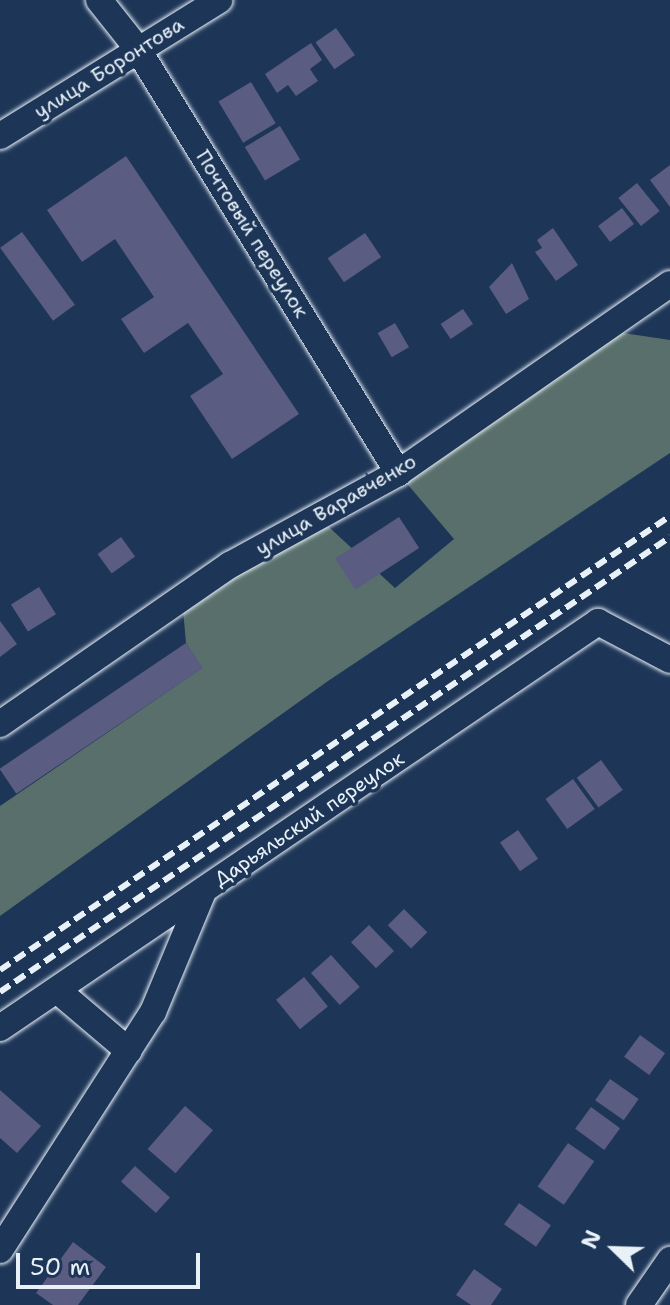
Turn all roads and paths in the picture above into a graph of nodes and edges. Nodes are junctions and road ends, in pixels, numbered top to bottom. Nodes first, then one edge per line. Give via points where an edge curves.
1 (99, 0) edge
2 (219, 0) edge
3 (137, 48) junction
4 (0, 136) edge
5 (670, 284) edge
6 (398, 473) junction
7 (670, 660) edge
8 (0, 724) edge
9 (203, 892) junction
10 (57, 990) junction
11 (0, 1028) edge
12 (129, 1051) junction
13 (0, 1250) edge
14 (670, 1260) edge
15 (639, 1305) edge

1 - 3 street, Почтовый переулок
2 - 3 street, улица Боронтова
3 - 4 street, улица Боронтова
3 - 6 street, Почтовый переулок
5 - 6 street, улица Варавченко
6 - 8 street, улица Варавченко via 230,565
7 - 9 street, Дарьяльский переулок via 598,622
9 - 10 street
9 - 12 street, Дарьяльский переулок
10 - 11 street
10 - 12 street
12 - 13 street, Дарьяльский переулок
14 - 15 street

